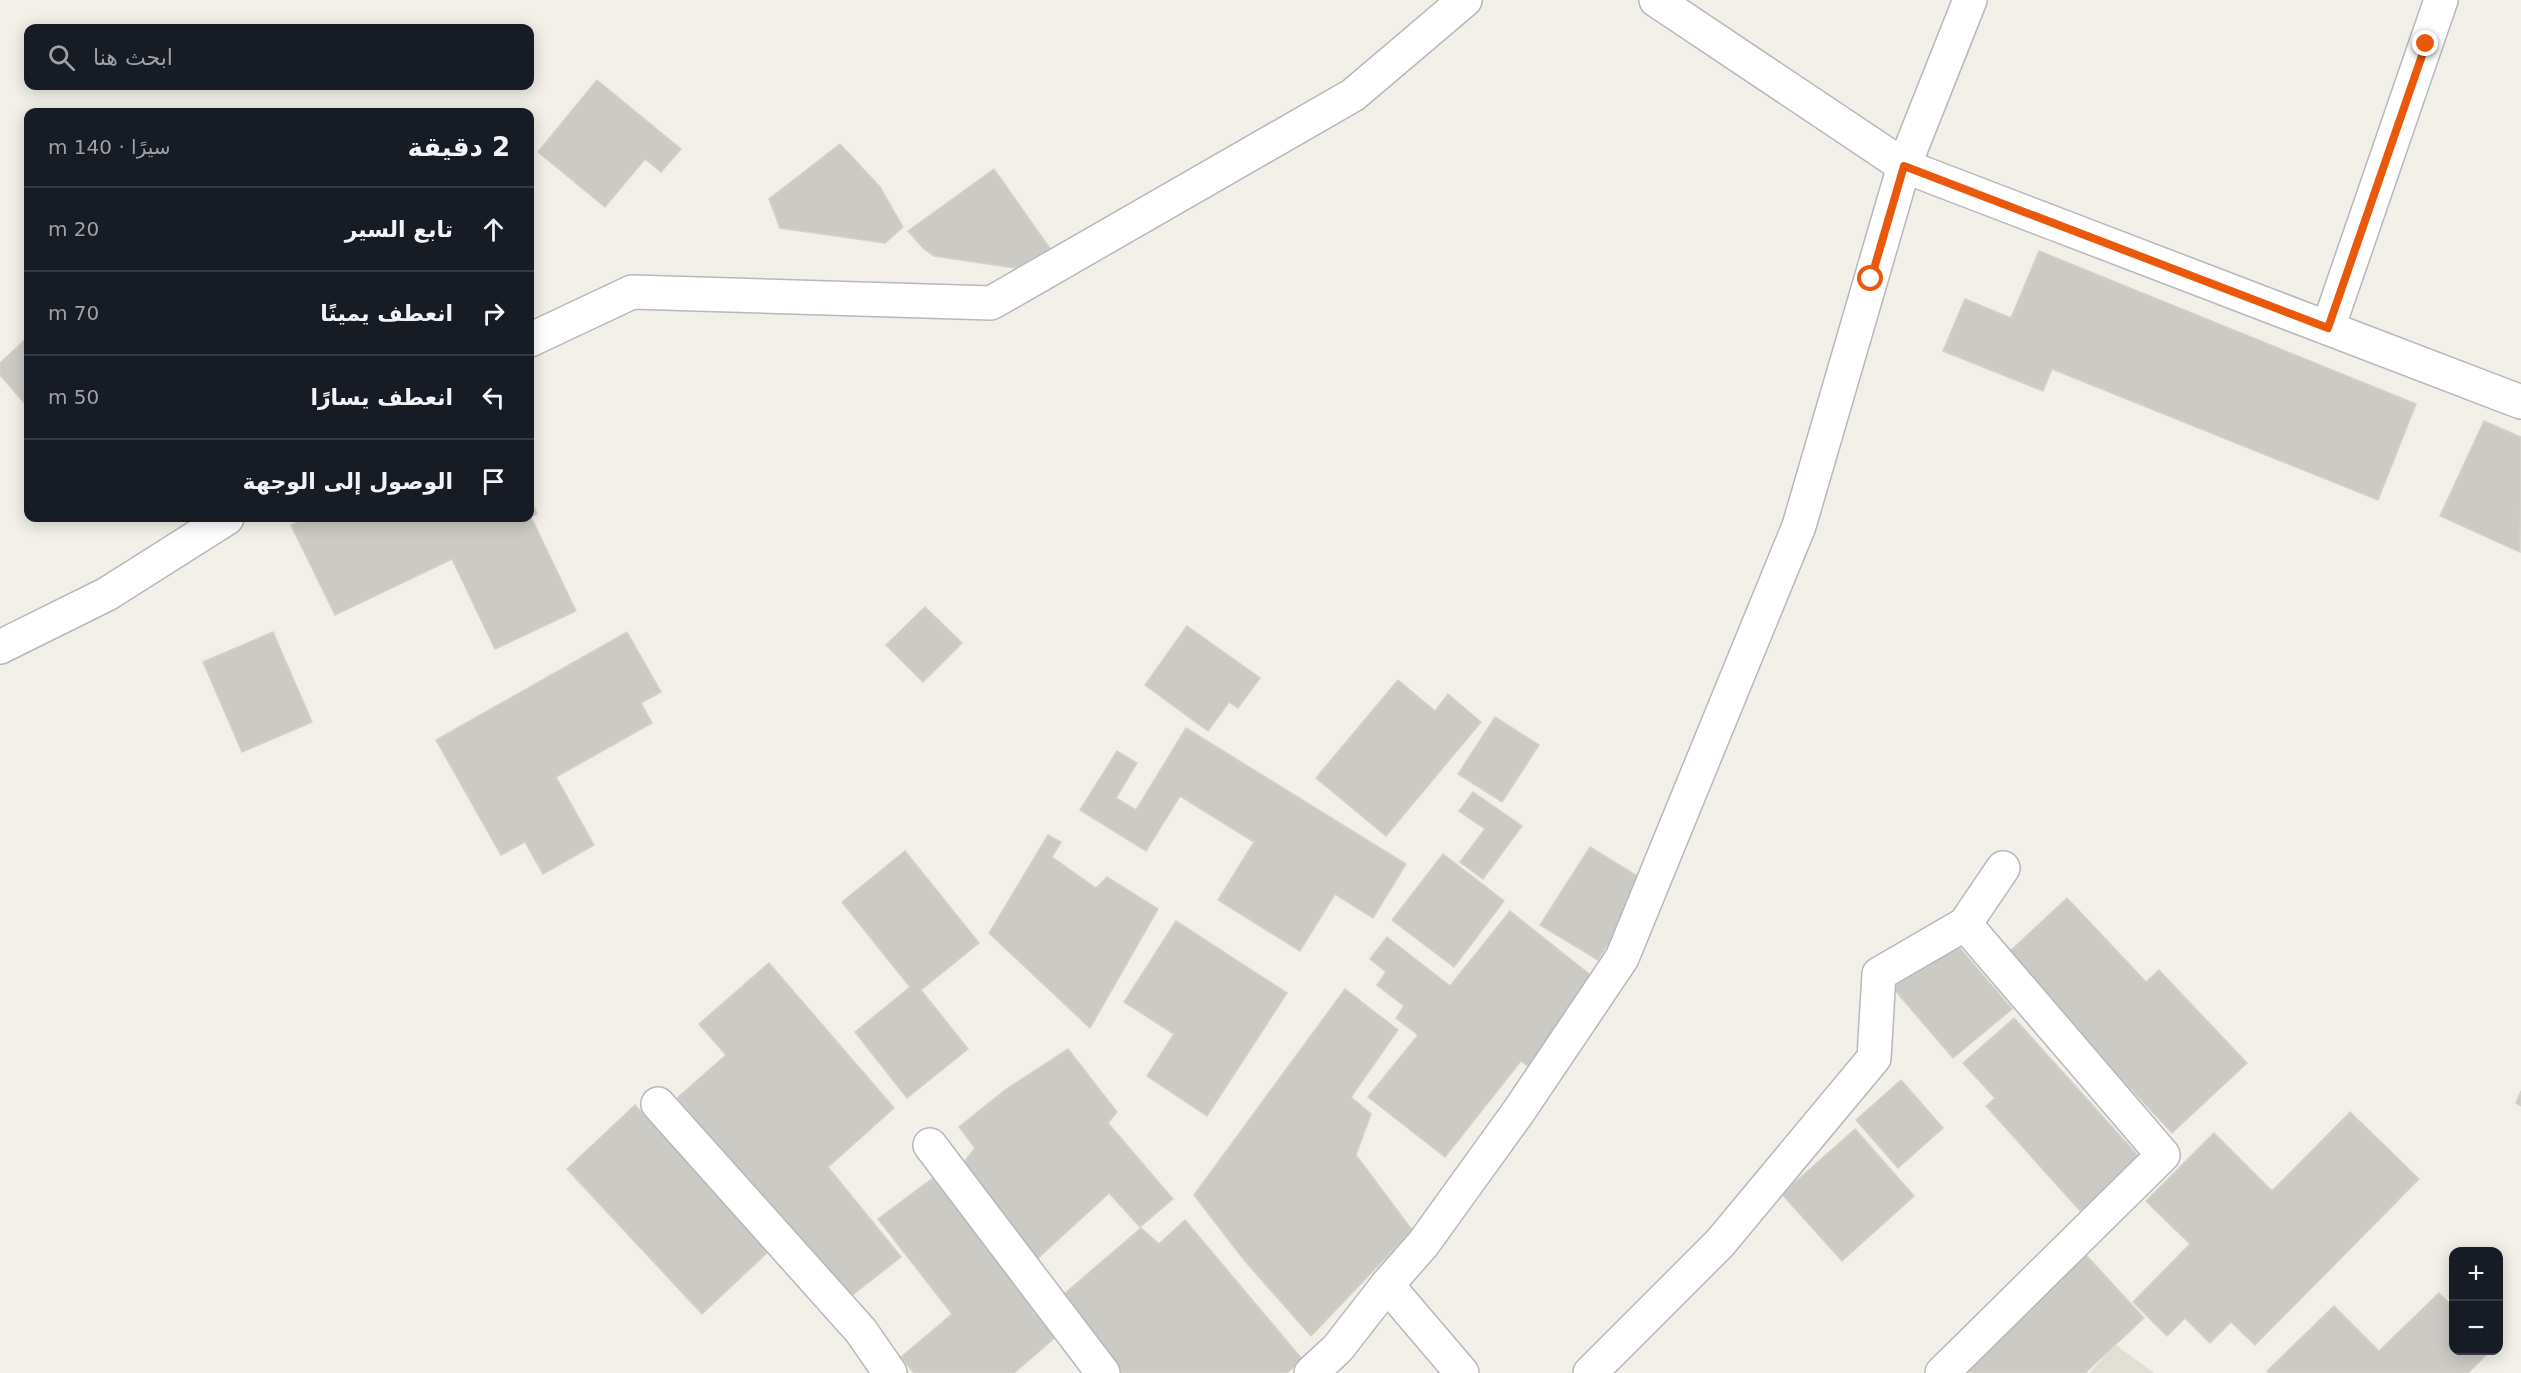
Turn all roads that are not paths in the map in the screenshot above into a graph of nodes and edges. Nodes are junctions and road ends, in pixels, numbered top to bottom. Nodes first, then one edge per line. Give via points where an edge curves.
1 (1465, 0) edge
2 (1656, 0) edge
3 (1970, 0) edge
4 (2441, 0) edge
5 (1904, 166) junction
6 (2328, 328) junction
7 (534, 338) edge
8 (2521, 402) edge
9 (221, 522) edge
10 (0, 647) edge
11 (2003, 868) dead end
12 (1965, 924) junction
13 (658, 1104) dead end
14 (930, 1145) dead end
15 (1387, 1285) junction
16 (890, 1373) edge
17 (1103, 1373) edge
18 (1311, 1373) edge
19 (1462, 1373) edge
20 (1590, 1373) edge
21 (1942, 1373) edge

1 - 7 street via 1353,95 991,303 632,292
2 - 5 street
3 - 5 street
4 - 6 street
5 - 6 street
5 - 15 street via 1799,526 1622,958 1519,1111 1423,1244
6 - 8 street
9 - 10 street via 107,594
11 - 12 street
12 - 20 street via 1879,974 1874,1058 1720,1243
12 - 21 street via 2163,1155
13 - 16 street via 861,1331
14 - 17 street
15 - 18 street via 1338,1348
15 - 19 street

